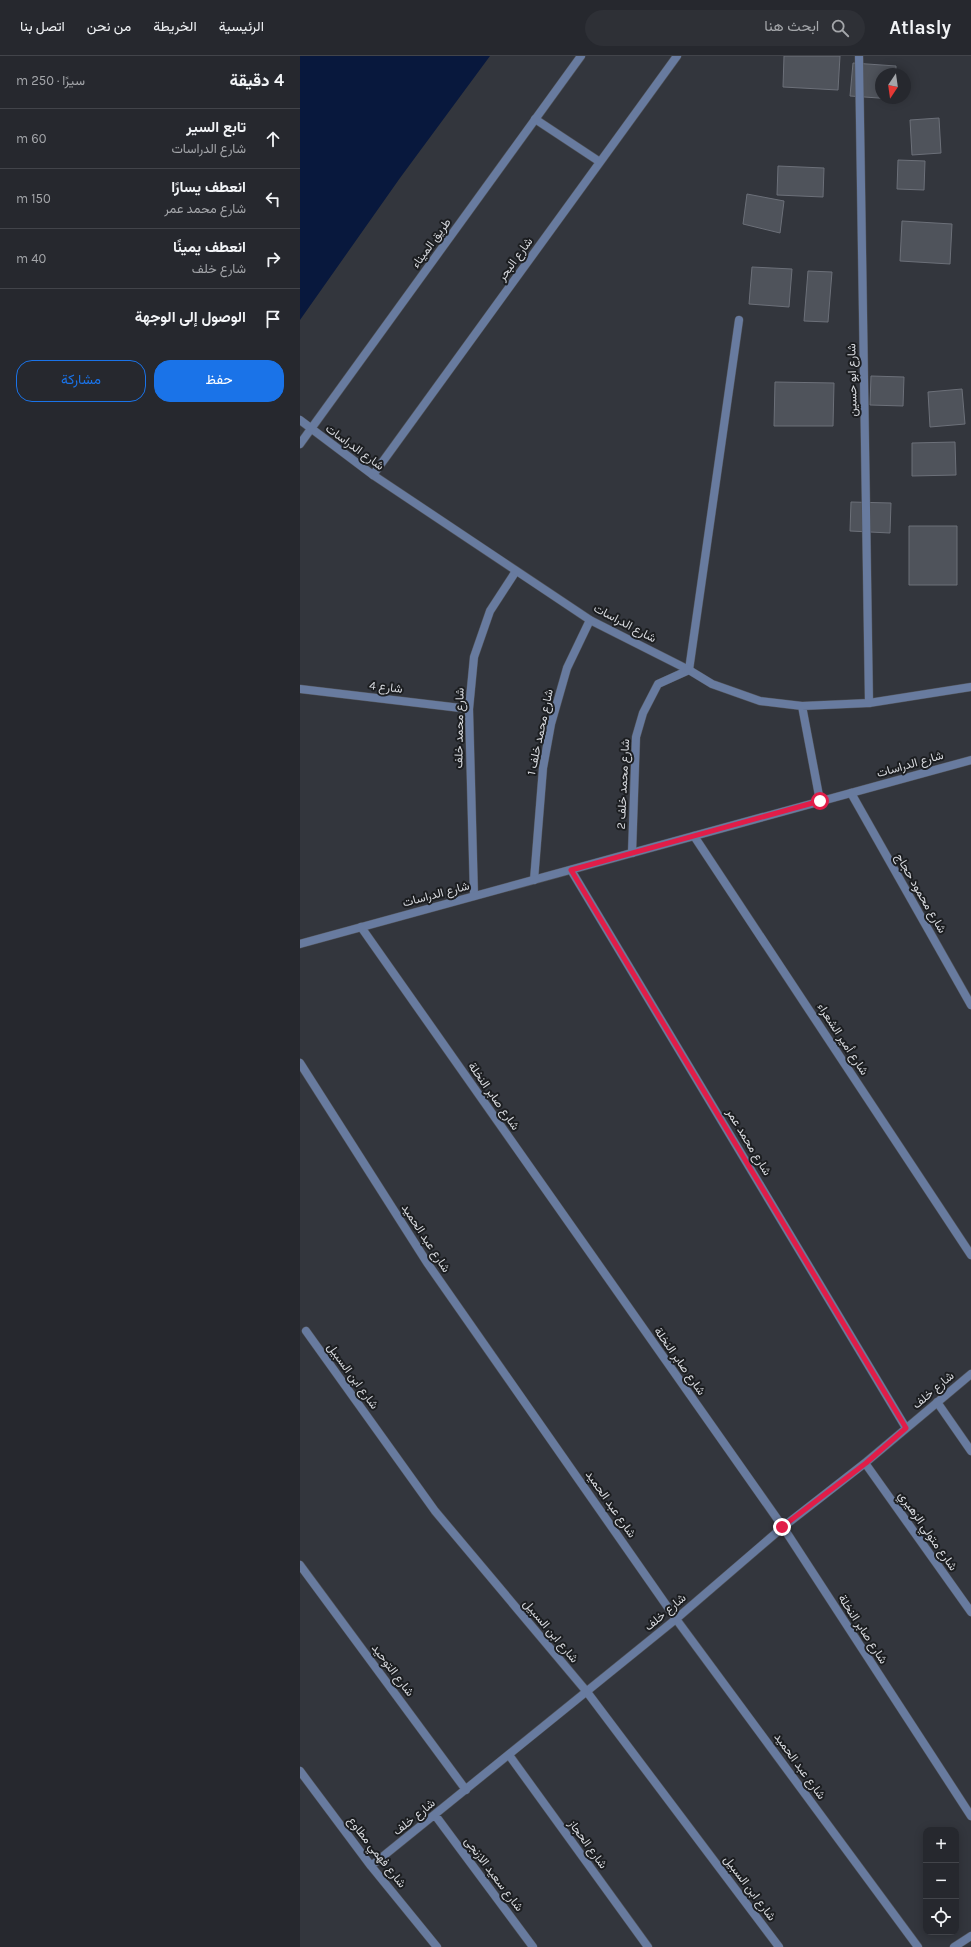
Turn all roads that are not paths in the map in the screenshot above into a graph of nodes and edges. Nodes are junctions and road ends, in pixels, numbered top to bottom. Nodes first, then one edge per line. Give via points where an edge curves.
1 (581, 56) edge
2 (677, 56) edge
3 (859, 56) edge
4 (535, 119) junction
5 (600, 162) junction
6 (739, 320) dead end
7 (300, 420) edge
8 (312, 430) junction
9 (300, 444) edge
10 (372, 475) junction
11 (516, 571) junction
12 (590, 620) junction
13 (689, 670) junction
14 (971, 687) edge
15 (300, 689) edge
16 (870, 703) junction
17 (802, 706) junction
18 (469, 710) junction
19 (971, 760) edge
20 (851, 793) junction
21 (820, 801) junction
22 (694, 836) junction
23 (632, 853) junction
24 (571, 870) junction
25 (534, 880) junction
26 (474, 896) junction
27 (361, 927) junction
28 (300, 944) edge
29 (971, 1005) edge
30 (300, 1063) edge
31 (971, 1255) edge
32 (306, 1331) dead end
33 (971, 1374) edge
34 (937, 1402) junction
35 (906, 1428) junction
36 (971, 1451) edge
37 (866, 1463) junction
38 (782, 1527) junction
39 (300, 1565) edge
40 (971, 1612) edge
41 (676, 1619) junction
42 (587, 1692) junction
43 (509, 1755) junction
44 (300, 1771) edge
45 (466, 1790) junction
46 (435, 1815) junction
47 (971, 1816) edge
48 (372, 1866) junction
49 (971, 1936) edge
50 (437, 1947) edge
51 (533, 1947) edge
52 (648, 1947) edge
53 (779, 1947) edge
54 (918, 1947) edge
55 (954, 1947) edge

1 - 4 street, طريق الميناء
2 - 5 street, شارع البحر
3 - 16 street, شارع ابو حسين
4 - 5 street
4 - 8 street, طريق الميناء
5 - 10 street, شارع البحر
6 - 13 street
7 - 8 street, شارع الدراسات
8 - 9 street, طريق الميناء
8 - 10 street, شارع الدراسات
10 - 11 street, شارع الدراسات
11 - 12 street, شارع الدراسات
11 - 18 street, شارع محمد خلف via 490,611 474,657
12 - 13 street, شارع الدراسات
12 - 25 street, شارع محمد خلف 1 via 567,668 552,724 543,768
13 - 17 street, شارع الدراسات via 712,684 760,701
13 - 23 street, شارع محمد خلف 2 via 658,684 643,713 636,737
14 - 16 street, شارع الدراسات
15 - 18 street, شارع 4
16 - 17 street, شارع الدراسات
17 - 21 street
18 - 26 street, شارع محمد خلف
19 - 20 street, شارع الدراسات
20 - 21 street, شارع الدراسات
20 - 29 street, شارع محمود حجاج
21 - 22 street, شارع الدراسات
22 - 23 street, شارع الدراسات
22 - 31 street, شارع أمير الشعراء
23 - 24 street, شارع الدراسات
24 - 25 street, شارع الدراسات
24 - 35 street, شارع محمد عمر
25 - 26 street, شارع الدراسات
26 - 27 street, شارع الدراسات
27 - 28 street, شارع الدراسات
27 - 38 street, شارع صابر النخلة
30 - 41 street, شارع عبد الحميد via 428,1264
32 - 42 street, شارع ابن السبيل via 435,1511
33 - 34 street, شارع خلف
34 - 35 street, شارع خلف
34 - 36 street
35 - 37 street, شارع خلف
37 - 38 street, شارع خلف
37 - 40 street, شارع متولي الزهيري
38 - 41 street, شارع خلف
38 - 47 street, شارع صابر النخلة
39 - 45 street, شارع التوحيد
41 - 42 street, شارع خلف
41 - 54 street, شارع عبد الحميد
42 - 43 street, شارع خلف
42 - 53 street, شارع ابن السبيل
43 - 45 street, شارع خلف
43 - 52 street, شارع الحجاز
44 - 48 street, شارع فهمي مطاوع
45 - 46 street, شارع خلف
46 - 48 street, شارع خلف
46 - 51 street, شارع سعيد الازنجى
48 - 50 street, شارع فهمي مطاوع
49 - 55 street

